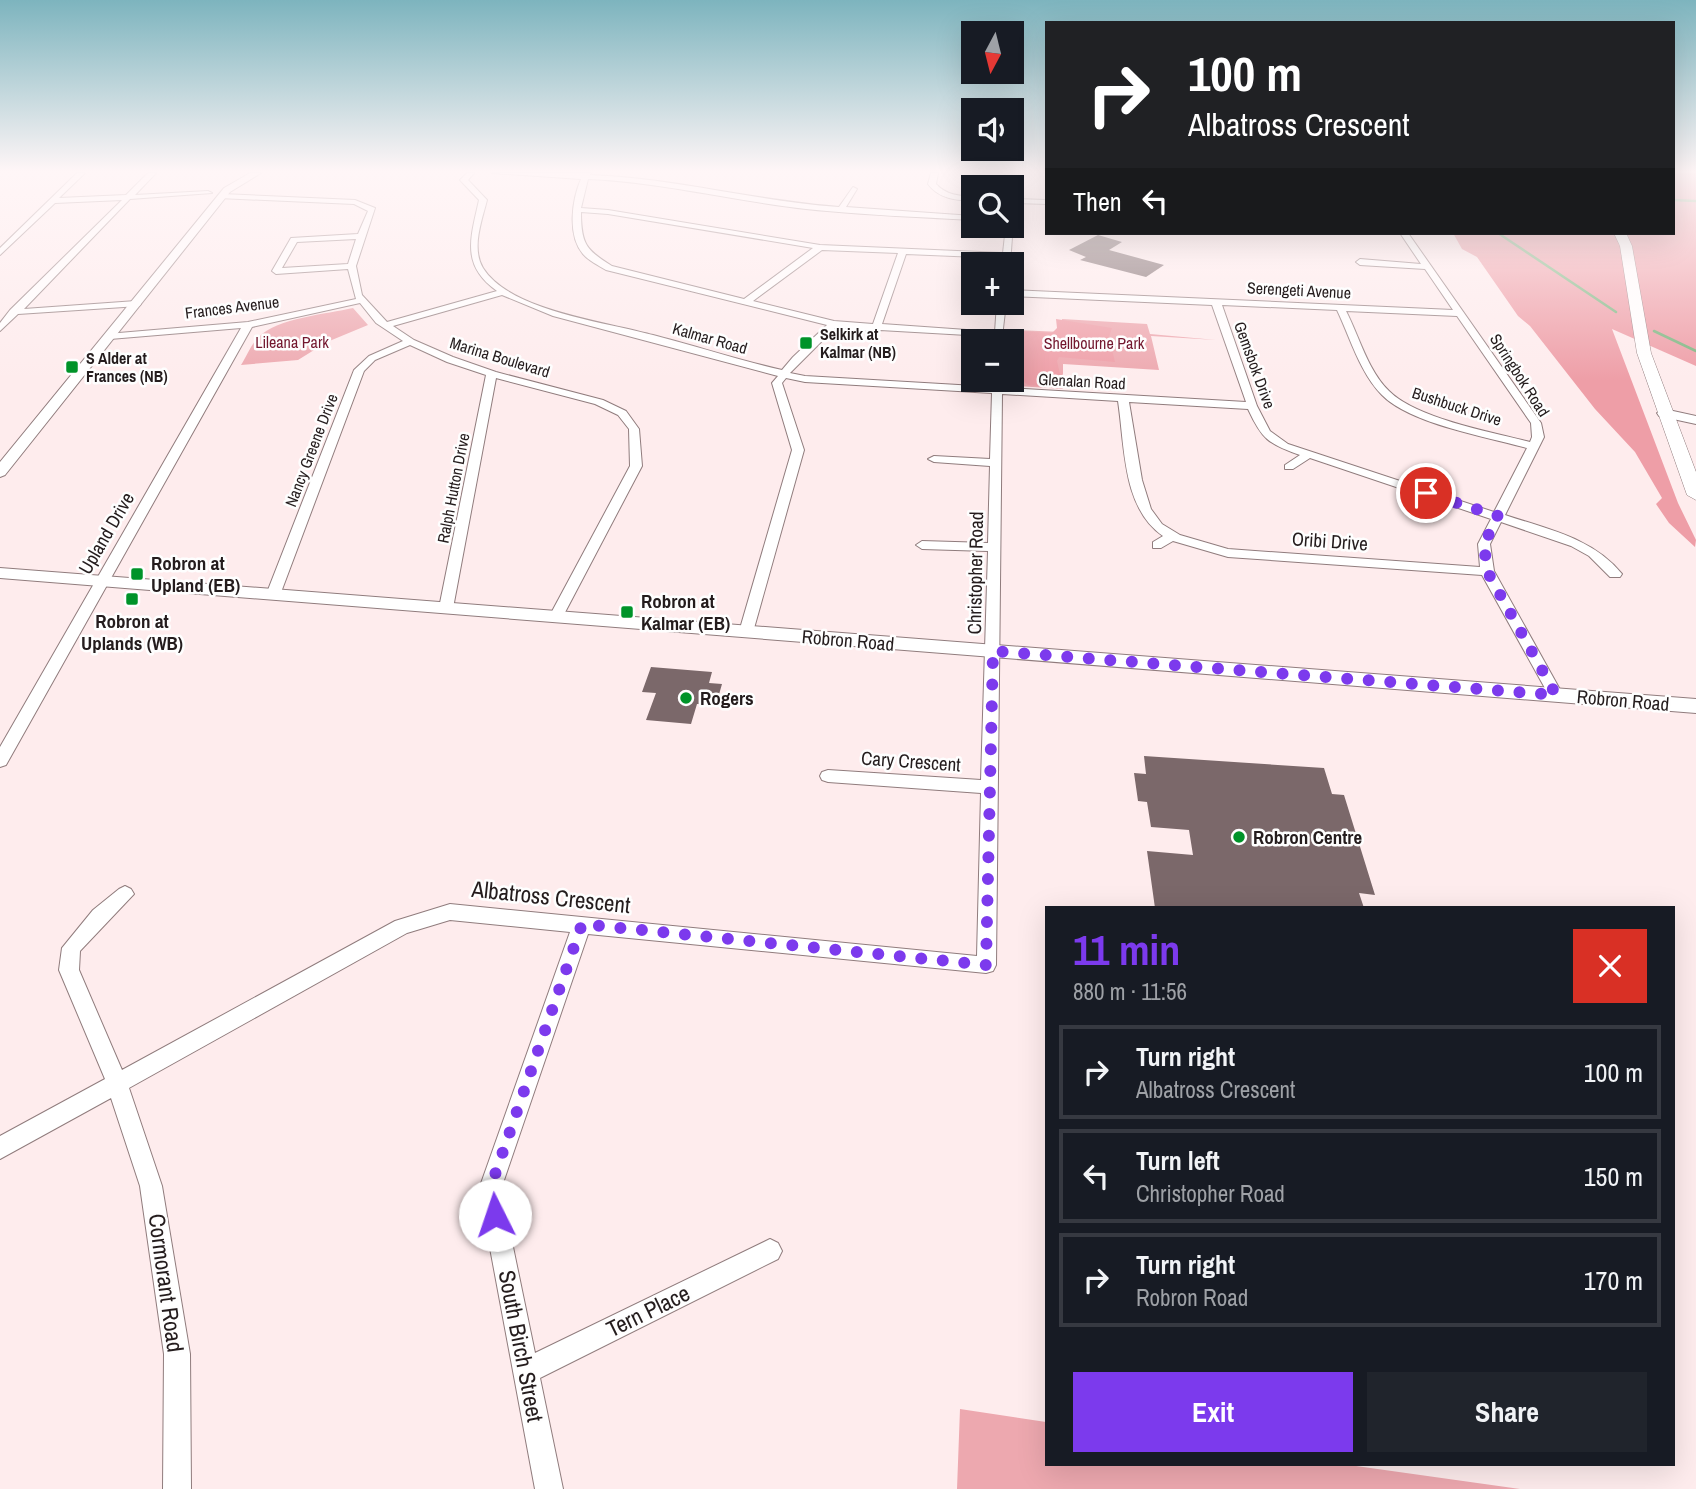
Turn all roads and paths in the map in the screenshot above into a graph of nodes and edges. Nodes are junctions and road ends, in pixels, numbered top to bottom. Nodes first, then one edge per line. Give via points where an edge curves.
1 (85, 242) edge
2 (185, 242) edge
3 (293, 242) edge
4 (360, 242) edge
5 (474, 242) edge
6 (580, 242) edge
7 (793, 242) edge
8 (1411, 242) edge
9 (1624, 242) edge
10 (820, 247) junction
11 (903, 251) junction
12 (961, 256) edge
13 (1360, 262) dead end
14 (352, 266) junction
15 (1428, 267) junction
16 (505, 291) junction
17 (1024, 294) edge
18 (358, 301) junction
19 (747, 301) junction
20 (1216, 302) junction
21 (135, 304) junction
22 (1340, 308) junction
23 (17, 312) junction
24 (0, 313) edge
25 (1460, 313) junction
26 (1001, 315) edge
27 (248, 324) junction
28 (834, 324) junction
29 (385, 325) junction
30 (0, 328) edge
31 (876, 329) junction
32 (110, 336) junction
33 (408, 342) junction
34 (492, 373) junction
35 (784, 374) junction
36 (961, 390) edge
37 (997, 392) joint
38 (1123, 399) junction
39 (1252, 406) junction
40 (1664, 413) junction
41 (1696, 420) edge
42 (1533, 446) junction
43 (1307, 455) junction
44 (934, 459) dead end
45 (996, 463) junction
46 (1289, 467) dead end
47 (0, 472) edge
48 (1696, 495) edge
49 (1498, 516) junction
50 (1173, 536) junction
51 (922, 545) dead end
52 (1157, 545) dead end
53 (995, 547) junction
54 (1487, 571) junction
55 (0, 573) edge
56 (1615, 574) dead end
57 (100, 581) junction
58 (273, 595) junction
59 (446, 608) junction
60 (556, 617) junction
61 (746, 632) junction
62 (993, 651) junction
63 (1556, 695) junction
64 (1696, 706) edge
65 (0, 761) edge
66 (828, 776) dead end
67 (991, 787) junction
68 (125, 894) dead end
69 (582, 924) junction
70 (986, 965) joint
71 (117, 1084) junction
72 (0, 1148) edge
73 (770, 1251) dead end
74 (526, 1371) junction
75 (177, 1489) edge
76 (549, 1489) edge

1 - 23 street
2 - 21 street
3 - 14 street via 276,271
4 - 14 street
5 - 16 street, Kalmar Road via 478,267
6 - 19 street via 586,254 609,268
7 - 10 street
8 - 15 street, Springbok Road
9 - 40 main road via 1644,353
10 - 11 street
10 - 19 street
11 - 12 street
11 - 31 street
13 - 15 street
14 - 18 street
15 - 25 street, Springbok Road
16 - 29 street
16 - 35 street, Kalmar Road via 568,319
17 - 20 street, Serengeti Avenue
18 - 27 street, Frances Avenue
18 - 29 street, Marina Boulevard
19 - 28 street
20 - 22 street, Serengeti Avenue
20 - 39 street, Gemsbok Drive
21 - 23 street
21 - 32 street
22 - 25 street, Serengeti Avenue
22 - 42 street, Bushbuck Drive via 1386,394 1423,414
23 - 24 street
23 - 30 street
25 - 42 street, Springbok Road via 1536,423 1538,437
26 - 31 street via 999,335
27 - 32 street, Frances Avenue
27 - 57 street, Upland Drive
28 - 31 street
28 - 35 street
29 - 33 street, Marina Boulevard
32 - 47 street
33 - 34 street, Marina Boulevard
33 - 58 street, Nancy Greene Drive via 372,358 359,370
34 - 59 street, Ralph Hutton Drive
34 - 60 street, Marina Boulevard via 599,402 622,413 634,429 636,466
35 - 36 street, Glenalan Road
35 - 61 street via 777,383 798,450
37 - 38 street, Glenalan Road
37 - 45 street, Christopher Road
38 - 39 street, Glenalan Road
38 - 50 street, Oribi Drive via 1142,504 1151,520
39 - 43 street, Gemsbok Drive via 1265,433
40 - 41 street
40 - 48 main road
42 - 49 street, Springbok Road
43 - 46 street
43 - 49 street, Gemsbok Drive
44 - 45 street
45 - 53 street, Christopher Road
49 - 54 street, Springbok Road via 1484,544
49 - 56 street, Gemsbok Drive via 1575,543 1594,553
50 - 52 street
50 - 54 street, Oribi Drive via 1228,554
51 - 53 street
53 - 62 street, Christopher Road
54 - 63 street, Springbok Road
55 - 57 street, Robron Road
57 - 58 street, Robron Road
57 - 65 street, Upland Drive
58 - 59 street, Robron Road
59 - 60 street, Robron Road
60 - 61 street, Robron Road
61 - 62 street, Robron Road
62 - 63 street, Robron Road
62 - 67 street, Christopher Road
63 - 64 street, Robron Road
66 - 67 street, Cary Crescent
67 - 70 street, Christopher Road
68 - 71 street, Cormorant Road via 71,948 69,971
69 - 70 street, Albatross Crescent
69 - 71 street, Albatross Crescent via 450,912 402,927
69 - 74 street, South Birch Street via 490,1189
71 - 72 street, Albatross Crescent
71 - 75 street, Cormorant Road via 151,1186 177,1354
73 - 74 street, Tern Place
74 - 76 street, South Birch Street

